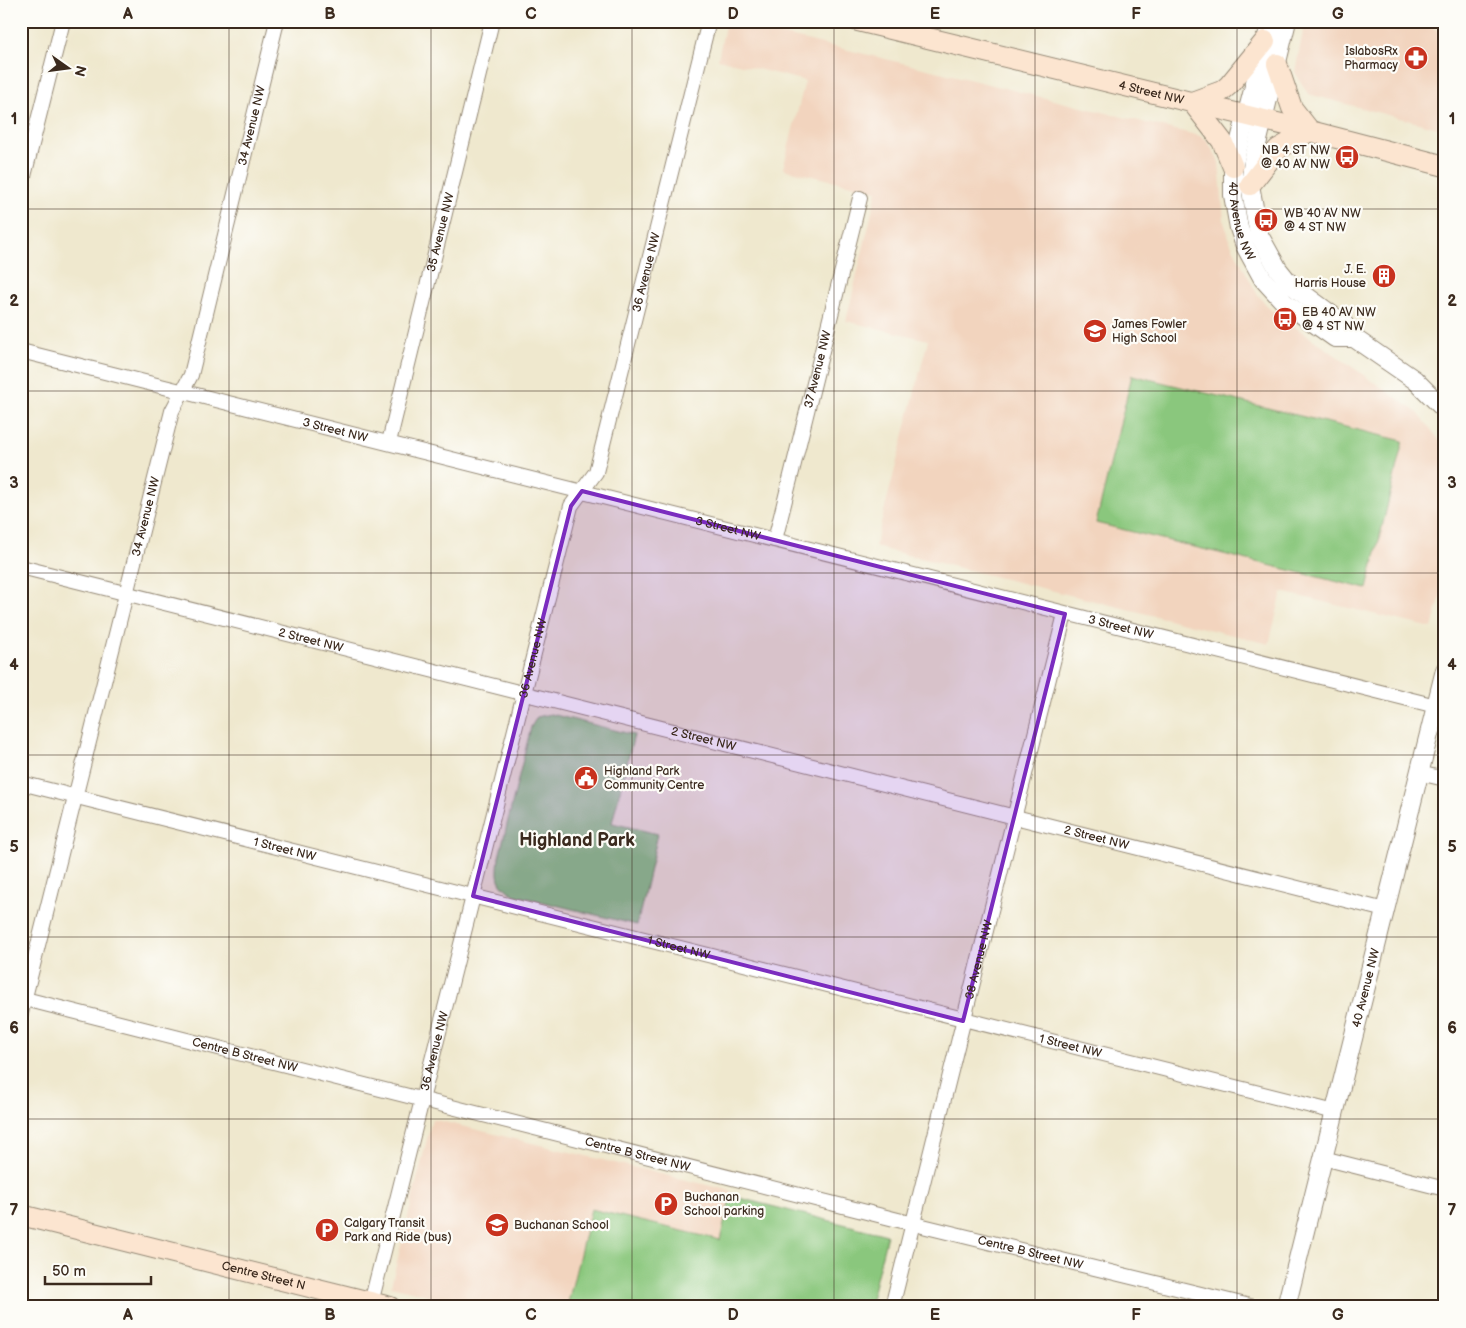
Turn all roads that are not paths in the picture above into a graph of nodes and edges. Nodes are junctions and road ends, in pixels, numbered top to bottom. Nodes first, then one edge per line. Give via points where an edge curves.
1 (63, 21) edge
2 (278, 21) edge
3 (492, 21) edge
4 (709, 21) edge
5 (858, 21) edge
6 (1270, 21) edge
7 (1287, 21) edge
8 (1265, 41) junction
9 (1277, 64) junction
10 (1192, 102) junction
11 (1254, 117) junction
12 (1310, 131) junction
13 (1445, 166) edge
14 (1233, 167) junction
15 (1250, 185) junction
16 (21, 188) edge
17 (860, 198) dead end
18 (1354, 338) junction
19 (21, 351) edge
20 (182, 392) junction
21 (1445, 410) edge
22 (389, 442) junction
23 (582, 491) junction
24 (775, 540) junction
25 (21, 568) edge
26 (126, 594) junction
27 (1065, 614) junction
28 (1445, 670) edge
29 (525, 694) junction
30 (1436, 706) junction
31 (1419, 773) junction
32 (1445, 779) edge
33 (21, 783) edge
34 (76, 796) junction
35 (1014, 818) junction
36 (473, 896) junction
37 (1385, 910) junction
38 (23, 999) edge
39 (21, 1013) edge
40 (963, 1020) junction
41 (423, 1100) junction
42 (1335, 1112) junction
43 (1323, 1158) junction
44 (1445, 1189) edge
45 (21, 1215) edge
46 (912, 1224) junction
47 (377, 1305) edge
48 (892, 1307) edge
49 (1254, 1307) edge
50 (1286, 1307) edge

1 - 16 street
2 - 20 street, 34 Avenue NW via 191,374
3 - 22 street, 35 Avenue NW
4 - 23 street, 36 Avenue NW via 596,472
5 - 10 main road, 4 Street NW
6 - 8 street, 40 Avenue NW
7 - 9 street, 40 Avenue NW
8 - 10 main road via 1222,91
8 - 11 street, 40 Avenue NW
9 - 11 street, 40 Avenue NW
9 - 12 main road via 1292,108
10 - 11 main road, 4 Street NW
10 - 14 main road via 1222,141
11 - 12 main road, 4 Street NW
11 - 14 street, 40 Avenue NW
11 - 15 street, 40 Avenue NW
12 - 13 main road, 4 Street NW
12 - 15 main road via 1278,148
14 - 18 street, 40 Avenue NW via 1233,195 1239,228 1263,279 1284,302 1335,338
15 - 18 street, 40 Avenue NW via 1260,235 1278,270 1301,294 1344,324
17 - 24 street, 37 Avenue NW
18 - 21 street, 40 Avenue NW via 1415,380
19 - 20 street, 3 Street NW
20 - 22 street, 3 Street NW
20 - 26 street, 34 Avenue NW via 172,412
22 - 23 street, 3 Street NW
23 - 24 street, 3 Street NW
23 - 29 street, 36 Avenue NW via 571,506
24 - 27 street, 3 Street NW
25 - 26 street, 2 Street NW
26 - 29 street, 2 Street NW
26 - 34 street, 34 Avenue NW
27 - 30 street, 3 Street NW
27 - 35 street, 38 Avenue NW
28 - 30 street, 40 Avenue NW
29 - 35 street, 2 Street NW
29 - 36 street, 36 Avenue NW
30 - 31 street, 40 Avenue NW
31 - 32 street
31 - 37 street, 40 Avenue NW
33 - 34 street, 1 Street NW
34 - 36 street, 1 Street NW
34 - 38 street, 34 Avenue NW
35 - 37 street, 2 Street NW
35 - 40 street, 38 Avenue NW
36 - 40 street, 1 Street NW
36 - 41 street, 36 Avenue NW
37 - 42 street, 40 Avenue NW
38 - 39 street, 34 Avenue NW
38 - 41 street, Centre B Street NW
40 - 42 street, 1 Street NW
40 - 46 street, 38 Avenue NW
41 - 46 street, Centre B Street NW
41 - 47 street, 36 Avenue NW
42 - 43 street, 40 Avenue NW
43 - 44 street
43 - 50 street, 40 Avenue NW
45 - 47 main road, Centre Street N
46 - 48 street, 38 Avenue NW
46 - 49 street, Centre B Street NW

